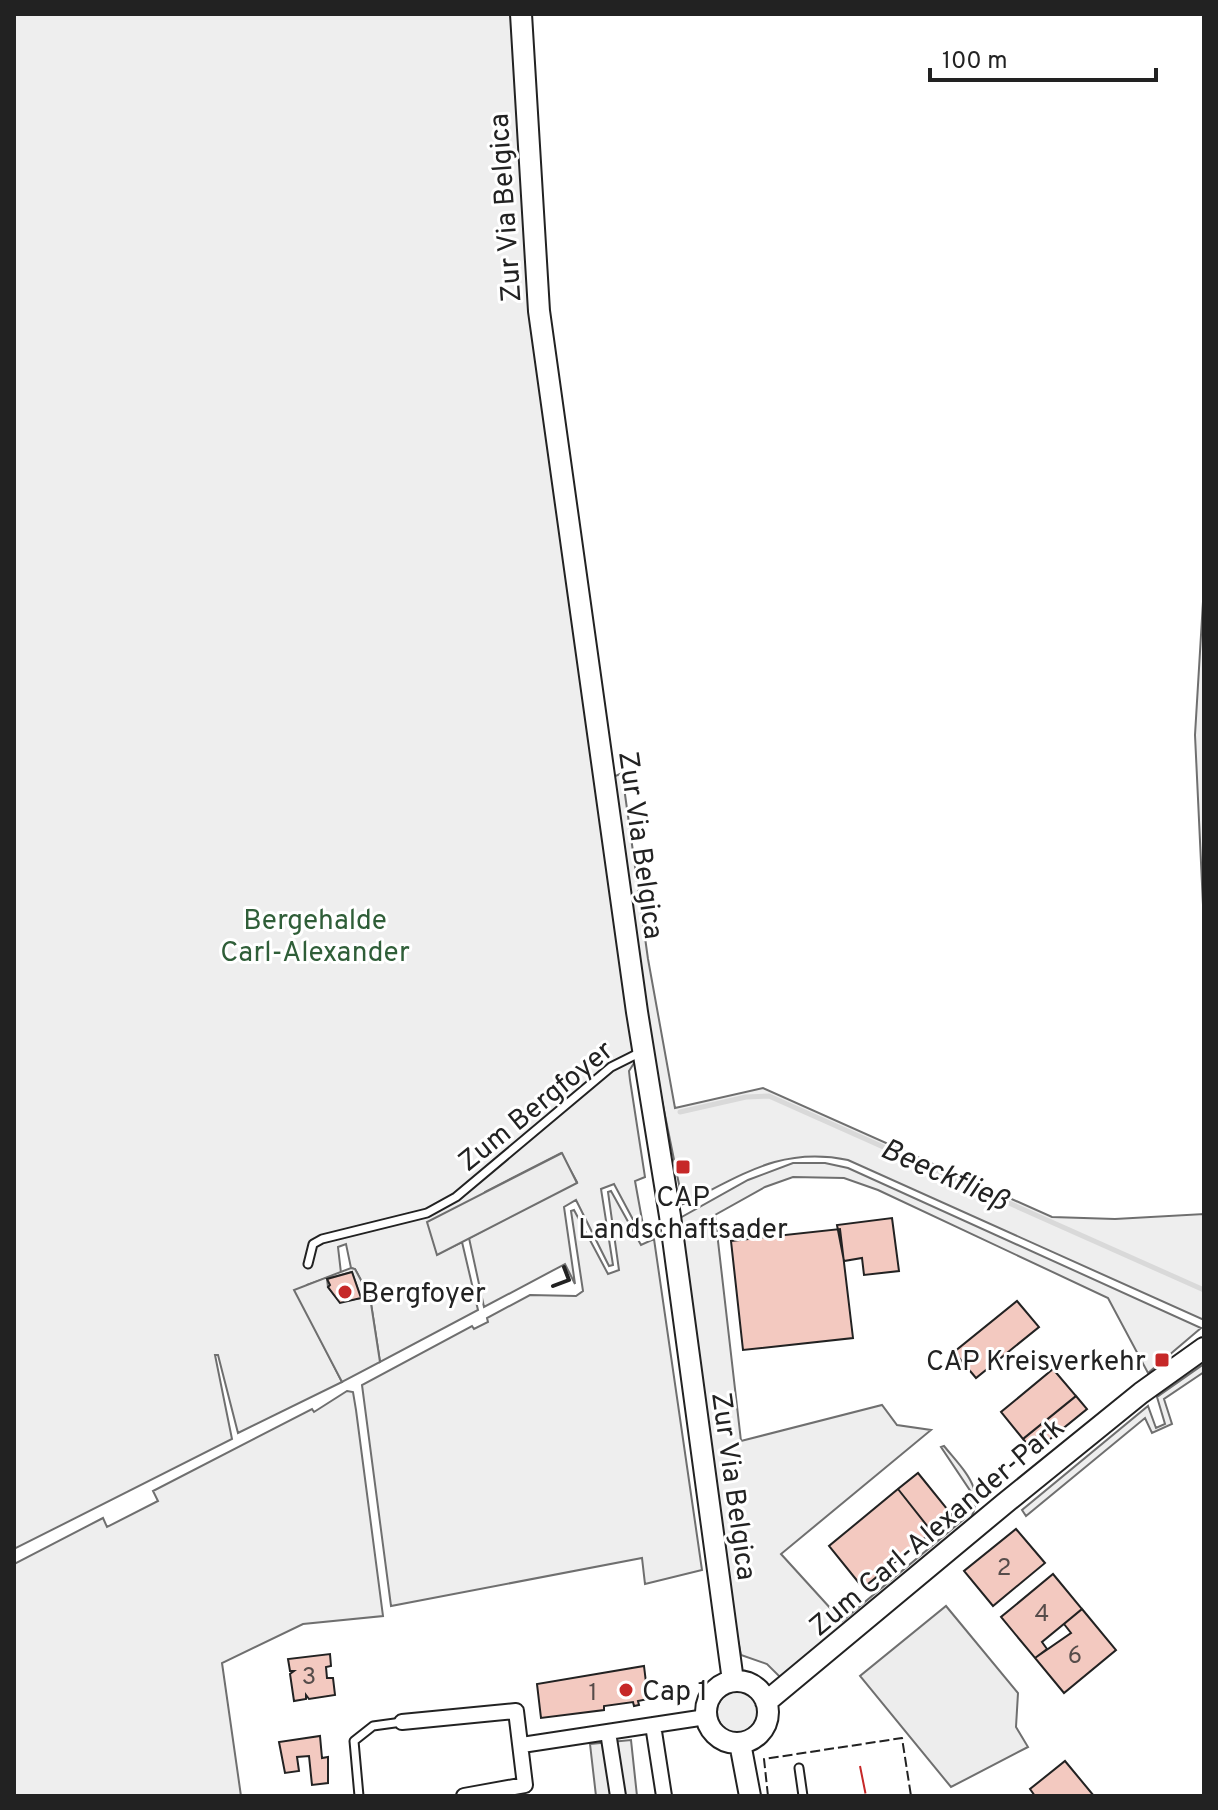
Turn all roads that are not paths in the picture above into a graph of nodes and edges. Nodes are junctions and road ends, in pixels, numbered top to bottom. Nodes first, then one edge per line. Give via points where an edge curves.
1 (521, 14) edge
2 (643, 1052) junction
3 (308, 1264) dead end
4 (1204, 1335) edge
5 (1204, 1348) edge
6 (1141, 1393) junction
7 (733, 1681) junction
8 (766, 1702) junction
9 (706, 1717) junction
10 (402, 1722) joint
11 (653, 1725) junction
12 (608, 1732) junction
13 (740, 1743) junction
14 (522, 1745) junction
15 (799, 1768) dead end
16 (359, 1796) edge
17 (464, 1796) edge
18 (618, 1796) edge
19 (664, 1796) edge
20 (750, 1796) edge
21 (803, 1796) edge

1 - 2 street, Zur Via Belgica via 539,311
2 - 3 lane, Zum Bergfoyer via 611,1067 456,1197 427,1213 322,1239 313,1244
2 - 7 street, Zur Via Belgica
4 - 6 street, Zum Carl-Alexander-Park
5 - 6 street, Zum Carl-Alexander-Park
6 - 8 street, Zum Carl-Alexander-Park
7 - 8 street via 753,1686
7 - 9 street via 716,1690
8 - 13 street via 766,1723 751,1740
9 - 11 street
9 - 13 street via 718,1736
10 - 14 street via 516,1711
10 - 16 lane via 373,1726 354,1741
11 - 12 street
11 - 19 street
12 - 14 street
12 - 18 street
13 - 20 street
14 - 17 street via 525,1785
15 - 21 lane

